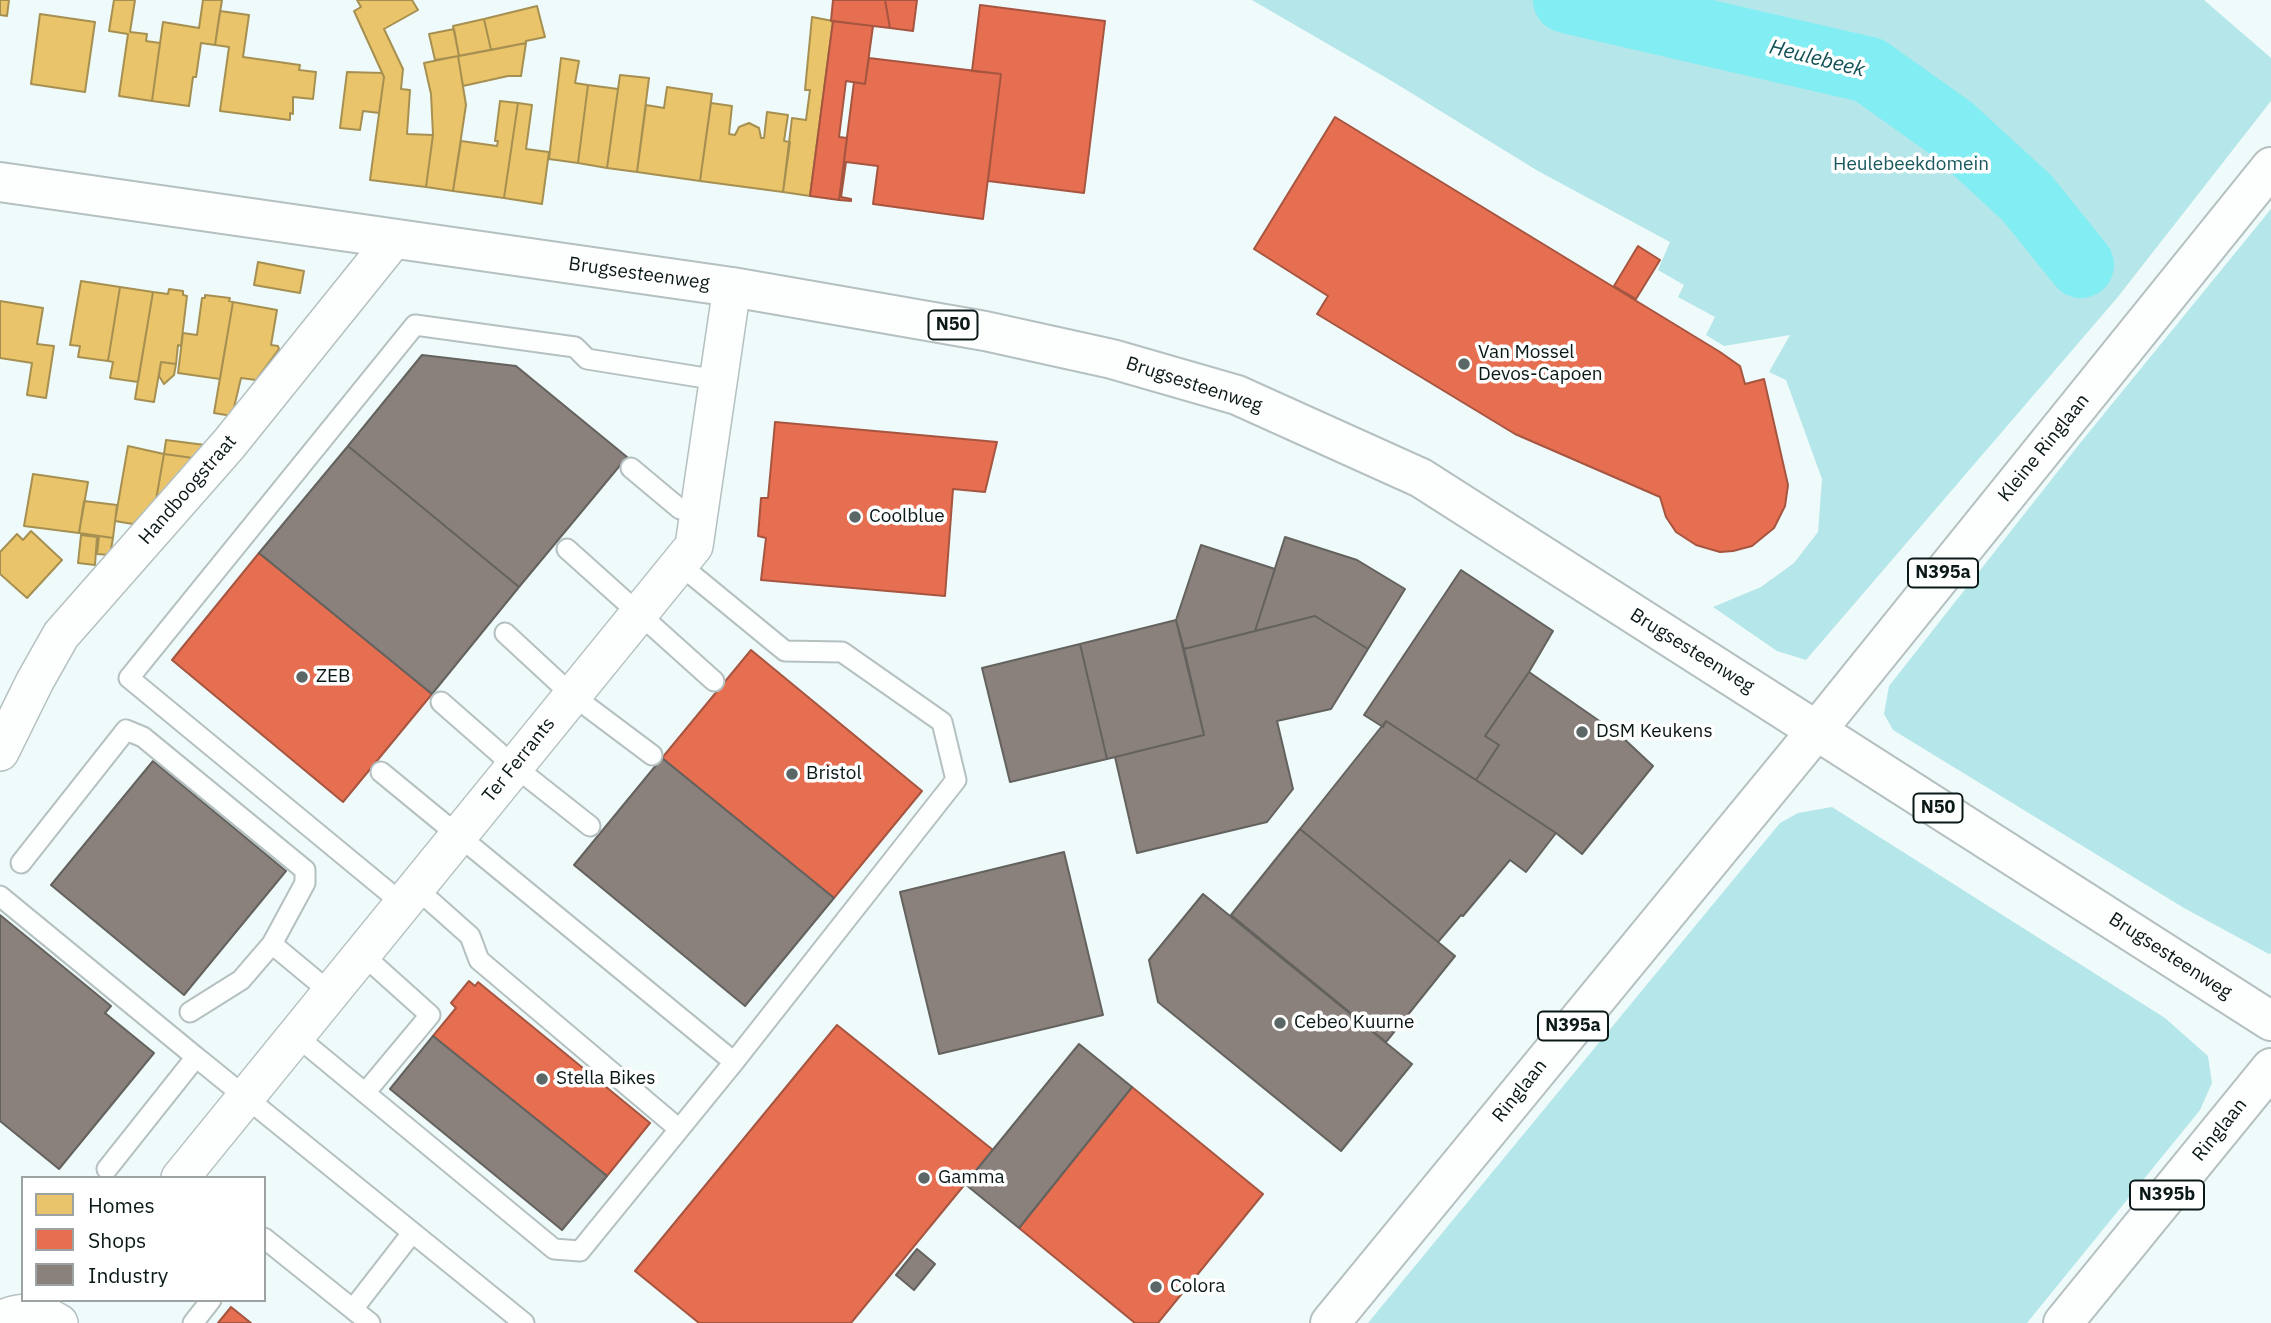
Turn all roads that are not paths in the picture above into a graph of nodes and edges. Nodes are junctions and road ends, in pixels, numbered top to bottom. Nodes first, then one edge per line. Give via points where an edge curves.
1 (2271, 167) edge
2 (0, 182) edge
3 (394, 239) junction
4 (732, 287) junction
5 (719, 380) junction
6 (631, 468) dead end
7 (699, 509) junction
8 (567, 550) dead end
9 (679, 564) junction
10 (640, 612) junction
11 (505, 633) dead end
12 (714, 681) dead end
13 (572, 695) junction
14 (441, 702) dead end
15 (1816, 730) junction
16 (0, 752) edge
17 (652, 755) dead end
18 (514, 766) junction
19 (381, 772) dead end
20 (590, 826) dead end
21 (459, 834) junction
22 (21, 863) dead end
23 (409, 896) junction
24 (0, 897) edge
25 (272, 944) junction
26 (362, 954) junction
27 (331, 993) junction
28 (190, 1012) dead end
29 (2271, 1021) edge
30 (295, 1035) junction
31 (196, 1058) junction
32 (734, 1062) junction
33 (2271, 1068) edge
34 (365, 1093) junction
35 (244, 1099) junction
36 (679, 1129) junction
37 (107, 1169) dead end
38 (185, 1176) edge
39 (412, 1233) junction
40 (266, 1240) edge
41 (79, 1302) edge
42 (209, 1302) edge
43 (353, 1309) junction
44 (0, 1320) edge
45 (61, 1323) edge
46 (193, 1323) edge
47 (370, 1323) edge
48 (524, 1323) edge
49 (1330, 1323) edge
50 (2063, 1323) edge

1 - 15 main road, Kleine Ringlaan / N395a
2 - 3 main road, Brugsesteenweg / N50
3 - 4 main road, Brugsesteenweg / N50
3 - 16 street, Handboogstraat via 229,443 61,635
4 - 5 street, Ter Ferrants
4 - 15 main road, Brugsesteenweg / N50 via 985,331 1112,359 1237,395 1421,478
5 - 7 street, Ter Ferrants
5 - 23 lane via 587,359 575,347 415,325 129,678
6 - 7 lane via 680,509
7 - 9 street, Ter Ferrants via 694,546
8 - 10 lane
9 - 10 street, Ter Ferrants
9 - 32 lane via 785,651 842,652 942,722 956,780
10 - 12 lane
10 - 13 street, Ter Ferrants
11 - 13 lane
13 - 17 lane
13 - 18 street, Ter Ferrants
14 - 18 lane
15 - 29 main road, Brugsesteenweg / N50
15 - 49 main road, Ringlaan / N395a
18 - 20 lane
18 - 21 street, Ter Ferrants
19 - 21 lane
21 - 23 street, Ter Ferrants
21 - 32 lane
22 - 25 lane via 126,730 142,737 305,870 305,883
23 - 26 street, Ter Ferrants
23 - 36 lane via 470,936 479,960
24 - 31 lane
25 - 27 lane
25 - 28 lane via 241,980
26 - 27 street, Ter Ferrants
26 - 34 lane via 430,1015
27 - 30 street, Ter Ferrants
30 - 34 lane
30 - 35 street, Ter Ferrants
31 - 35 lane
31 - 37 lane
32 - 36 lane
33 - 50 main road, Ringlaan / N395b
34 - 36 lane via 554,1250 580,1251
35 - 38 street, Ter Ferrants
35 - 39 lane
39 - 43 lane
39 - 48 lane
40 - 43 lane
41 - 45 street
42 - 46 lane
43 - 47 lane
44 - 45 street via 35,1313

